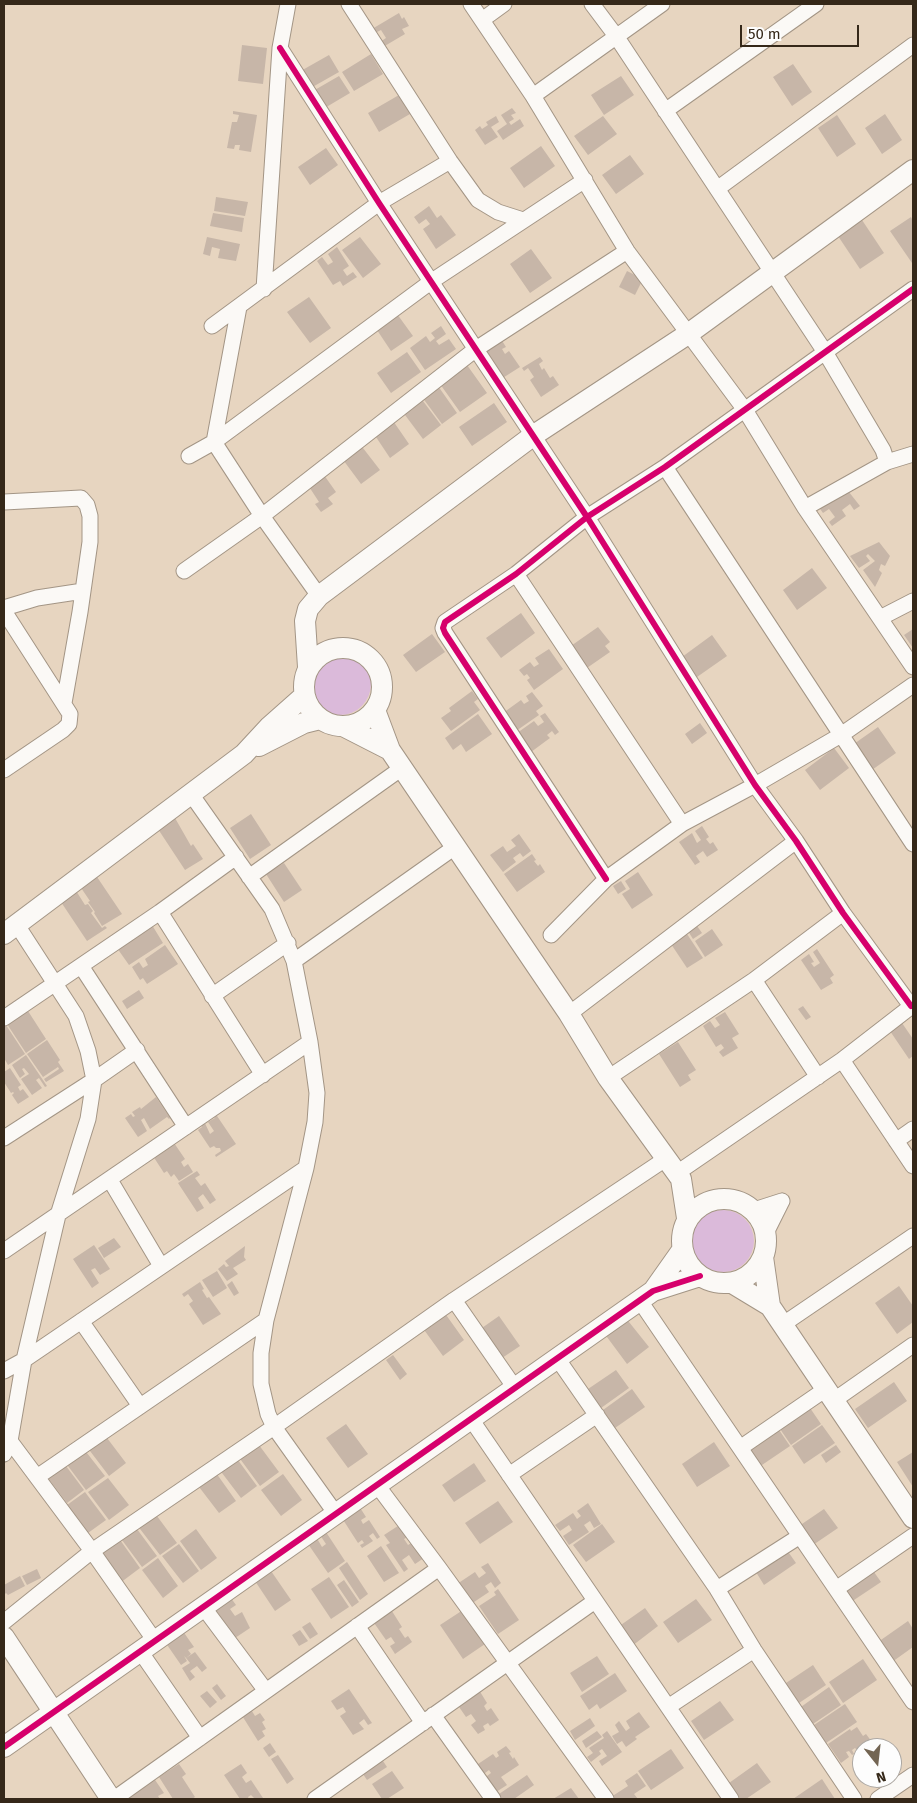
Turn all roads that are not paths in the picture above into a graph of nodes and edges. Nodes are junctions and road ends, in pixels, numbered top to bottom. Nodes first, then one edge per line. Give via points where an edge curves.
1 (288, 4) edge
2 (349, 4) edge
3 (471, 4) edge
4 (504, 4) edge
5 (592, 4) edge
6 (662, 4) edge
7 (816, 4) edge
8 (482, 20) junction
9 (616, 36) junction
10 (913, 44) edge
11 (280, 48) junction
12 (533, 96) junction
13 (665, 111) junction
14 (450, 161) junction
15 (913, 170) edge
16 (585, 180) junction
17 (717, 189) junction
18 (378, 203) junction
19 (523, 220) junction
20 (627, 250) junction
21 (772, 272) junction
22 (432, 281) junction
23 (264, 289) junction
24 (913, 289) edge
25 (240, 307) junction
26 (212, 326) dead end
27 (688, 334) junction
28 (476, 349) junction
29 (825, 352) junction
30 (745, 410) junction
31 (534, 436) junction
32 (214, 442) junction
33 (913, 454) edge
34 (190, 456) dead end
35 (887, 462) junction
36 (665, 467) junction
37 (4, 502) edge
38 (805, 508) junction
39 (262, 516) junction
40 (587, 517) junction
41 (184, 571) dead end
42 (516, 574) junction
43 (83, 591) junction
44 (319, 596) junction
45 (913, 601) edge
46 (4, 610) edge
47 (880, 618) junction
48 (305, 621) junction
49 (334, 648) junction
50 (308, 667) junction
51 (913, 667) edge
52 (913, 685) edge
53 (304, 696) junction
54 (64, 703) junction
55 (375, 710) junction
56 (320, 719) junction
57 (343, 726) junction
58 (841, 735) junction
59 (390, 750) junction
60 (244, 754) junction
61 (402, 768) junction
62 (4, 770) edge
63 (755, 785) junction
64 (190, 794) junction
65 (682, 824) junction
66 (796, 841) junction
67 (913, 844) edge
68 (456, 846) junction
69 (236, 857) junction
70 (249, 877) junction
71 (606, 879) junction
72 (160, 912) junction
73 (843, 913) junction
74 (10, 929) edge
75 (551, 935) dead end
76 (288, 943) junction
77 (294, 961) junction
78 (81, 966) junction
79 (754, 980) junction
80 (55, 982) junction
81 (212, 996) junction
82 (912, 1006) edge
83 (569, 1014) junction
84 (4, 1018) edge
85 (310, 1042) junction
86 (137, 1050) junction
87 (842, 1060) junction
88 (263, 1075) junction
89 (818, 1076) junction
90 (608, 1078) junction
91 (94, 1080) junction
92 (186, 1127) junction
93 (913, 1129) edge
94 (4, 1138) edge
95 (896, 1141) junction
96 (913, 1166) edge
97 (306, 1168) junction
98 (675, 1170) junction
99 (110, 1180) junction
100 (714, 1200) junction
101 (754, 1210) junction
102 (58, 1215) junction
103 (688, 1218) junction
104 (766, 1233) junction
105 (913, 1236) edge
106 (682, 1250) junction
107 (4, 1251) edge
108 (763, 1257) junction
109 (161, 1266) junction
110 (700, 1276) junction
111 (732, 1282) junction
112 (646, 1296) junction
113 (454, 1300) junction
114 (770, 1306) junction
115 (266, 1320) junction
116 (81, 1321) junction
117 (782, 1325) junction
118 (913, 1345) edge
119 (557, 1358) junction
120 (24, 1360) junction
121 (4, 1371) edge
122 (515, 1388) junction
123 (830, 1395) junction
124 (140, 1406) junction
125 (597, 1415) junction
126 (471, 1419) junction
127 (274, 1427) junction
128 (7, 1447) edge
129 (740, 1448) junction
130 (509, 1475) junction
131 (38, 1477) junction
132 (376, 1486) junction
133 (336, 1514) junction
134 (913, 1518) edge
135 (800, 1536) junction
136 (913, 1536) edge
137 (92, 1551) junction
138 (439, 1568) junction
139 (717, 1589) junction
140 (836, 1589) junction
141 (595, 1601) junction
142 (204, 1608) junction
143 (4, 1622) edge
144 (357, 1626) junction
145 (4, 1638) edge
146 (148, 1646) junction
147 (754, 1650) junction
148 (507, 1664) junction
149 (266, 1692) junction
150 (913, 1702) edge
151 (668, 1707) junction
152 (53, 1712) junction
153 (428, 1719) junction
154 (200, 1738) junction
155 (4, 1747) edge
156 (913, 1775) edge
157 (727, 1798) edge
158 (113, 1799) edge
159 (315, 1799) edge
160 (493, 1799) edge
161 (606, 1799) edge
162 (854, 1799) edge
163 (878, 1799) edge

1 - 11 street
2 - 14 street
3 - 8 street
4 - 8 street
5 - 9 street
6 - 9 street
7 - 13 street
8 - 12 street
9 - 12 street
9 - 13 street
10 - 17 street
11 - 18 street
11 - 23 street
12 - 16 street
13 - 17 street
14 - 18 street
14 - 19 street via 478,200 498,212
15 - 21 street
16 - 19 street
16 - 20 street
17 - 21 street
18 - 22 street
18 - 23 street
19 - 22 street
20 - 27 street
20 - 28 street
21 - 27 street
21 - 29 street
22 - 28 street
22 - 32 street
23 - 25 street
24 - 29 street
25 - 26 street
25 - 32 street
27 - 30 street
27 - 31 street
28 - 31 street
28 - 39 street
29 - 30 street
29 - 35 street
30 - 36 street
30 - 38 street
31 - 40 street
31 - 44 street
32 - 34 street
32 - 39 street
33 - 35 street
35 - 38 street
36 - 40 street
36 - 58 street
37 - 43 street via 81,498 90,516
38 - 47 street
39 - 41 street
39 - 44 street
40 - 42 street
40 - 63 street
42 - 65 street
42 - 71 street via 445,622 445,633
43 - 46 street via 37,598
43 - 54 street
44 - 48 street via 308,609
45 - 47 street
46 - 54 street
47 - 51 street
48 - 49 street
48 - 50 street
49 - 50 street via 315,658
49 - 55 street via 356,650 375,664 382,679 382,690
50 - 53 street via 303,681
52 - 58 street
53 - 56 street
53 - 60 street
54 - 62 street via 70,714 70,724
55 - 57 street via 366,719
55 - 59 street
56 - 57 street
56 - 60 street via 304,723
57 - 59 street
58 - 63 street
58 - 67 street
59 - 61 street
60 - 64 street
61 - 68 street
61 - 70 street
63 - 65 street
63 - 66 street
64 - 69 street
64 - 74 street
65 - 71 street
66 - 73 street
66 - 83 street
68 - 77 street
68 - 83 street
69 - 70 street
69 - 72 street
70 - 76 street via 272,909
71 - 75 street
72 - 78 street
72 - 81 street
73 - 79 street
73 - 82 street
74 - 80 street
76 - 77 street
76 - 81 street
77 - 85 street
78 - 80 street
78 - 86 street
79 - 89 street
79 - 90 street
80 - 84 street
80 - 91 street via 83,1033
81 - 88 street
82 - 87 street
83 - 90 street
85 - 88 street
85 - 97 street via 317,1093
86 - 91 street
86 - 92 street
87 - 89 street
87 - 95 street
88 - 92 street
89 - 98 street
90 - 98 street
91 - 94 street
91 - 102 street via 88,1119
92 - 99 street
93 - 95 street
95 - 96 street
97 - 109 street
97 - 115 street
98 - 100 street
98 - 103 street
98 - 113 street
99 - 102 street
99 - 109 street
100 - 101 street via 742,1202
100 - 103 street via 699,1206
101 - 104 street
101 - 104 street via 782,1201
102 - 107 street
102 - 120 street
103 - 106 street via 682,1234
104 - 108 street
105 - 117 street
106 - 110 street via 688,1265
106 - 112 street
108 - 111 street via 745,1278
108 - 114 street
109 - 116 street
110 - 111 street via 716,1283
110 - 112 street
111 - 114 street
112 - 119 street
112 - 129 street
113 - 122 street
113 - 127 street
114 - 117 street
115 - 124 street
115 - 127 street via 261,1384
116 - 120 street
116 - 124 street
117 - 123 street
118 - 123 street
119 - 122 street
119 - 125 street
120 - 121 street
120 - 128 street
122 - 126 street
123 - 129 street
123 - 134 street
124 - 131 street
125 - 130 street
125 - 139 street
126 - 130 street
126 - 132 street
127 - 133 street
127 - 137 street
128 - 131 street
129 - 135 street
130 - 141 street
131 - 137 street
132 - 133 street
132 - 138 street
133 - 142 street
135 - 139 street
135 - 140 street
136 - 140 street
137 - 143 street
137 - 146 street
138 - 144 street
138 - 148 street
139 - 147 street
140 - 150 street
141 - 148 street
141 - 151 street
142 - 146 street
142 - 149 street
144 - 149 street
144 - 153 street
145 - 152 street
146 - 152 street
146 - 154 street
147 - 151 street
147 - 162 street
148 - 153 street
148 - 161 street
149 - 154 street
151 - 157 street
152 - 155 street
152 - 158 street
153 - 159 street
153 - 160 street
154 - 158 street
156 - 163 street

